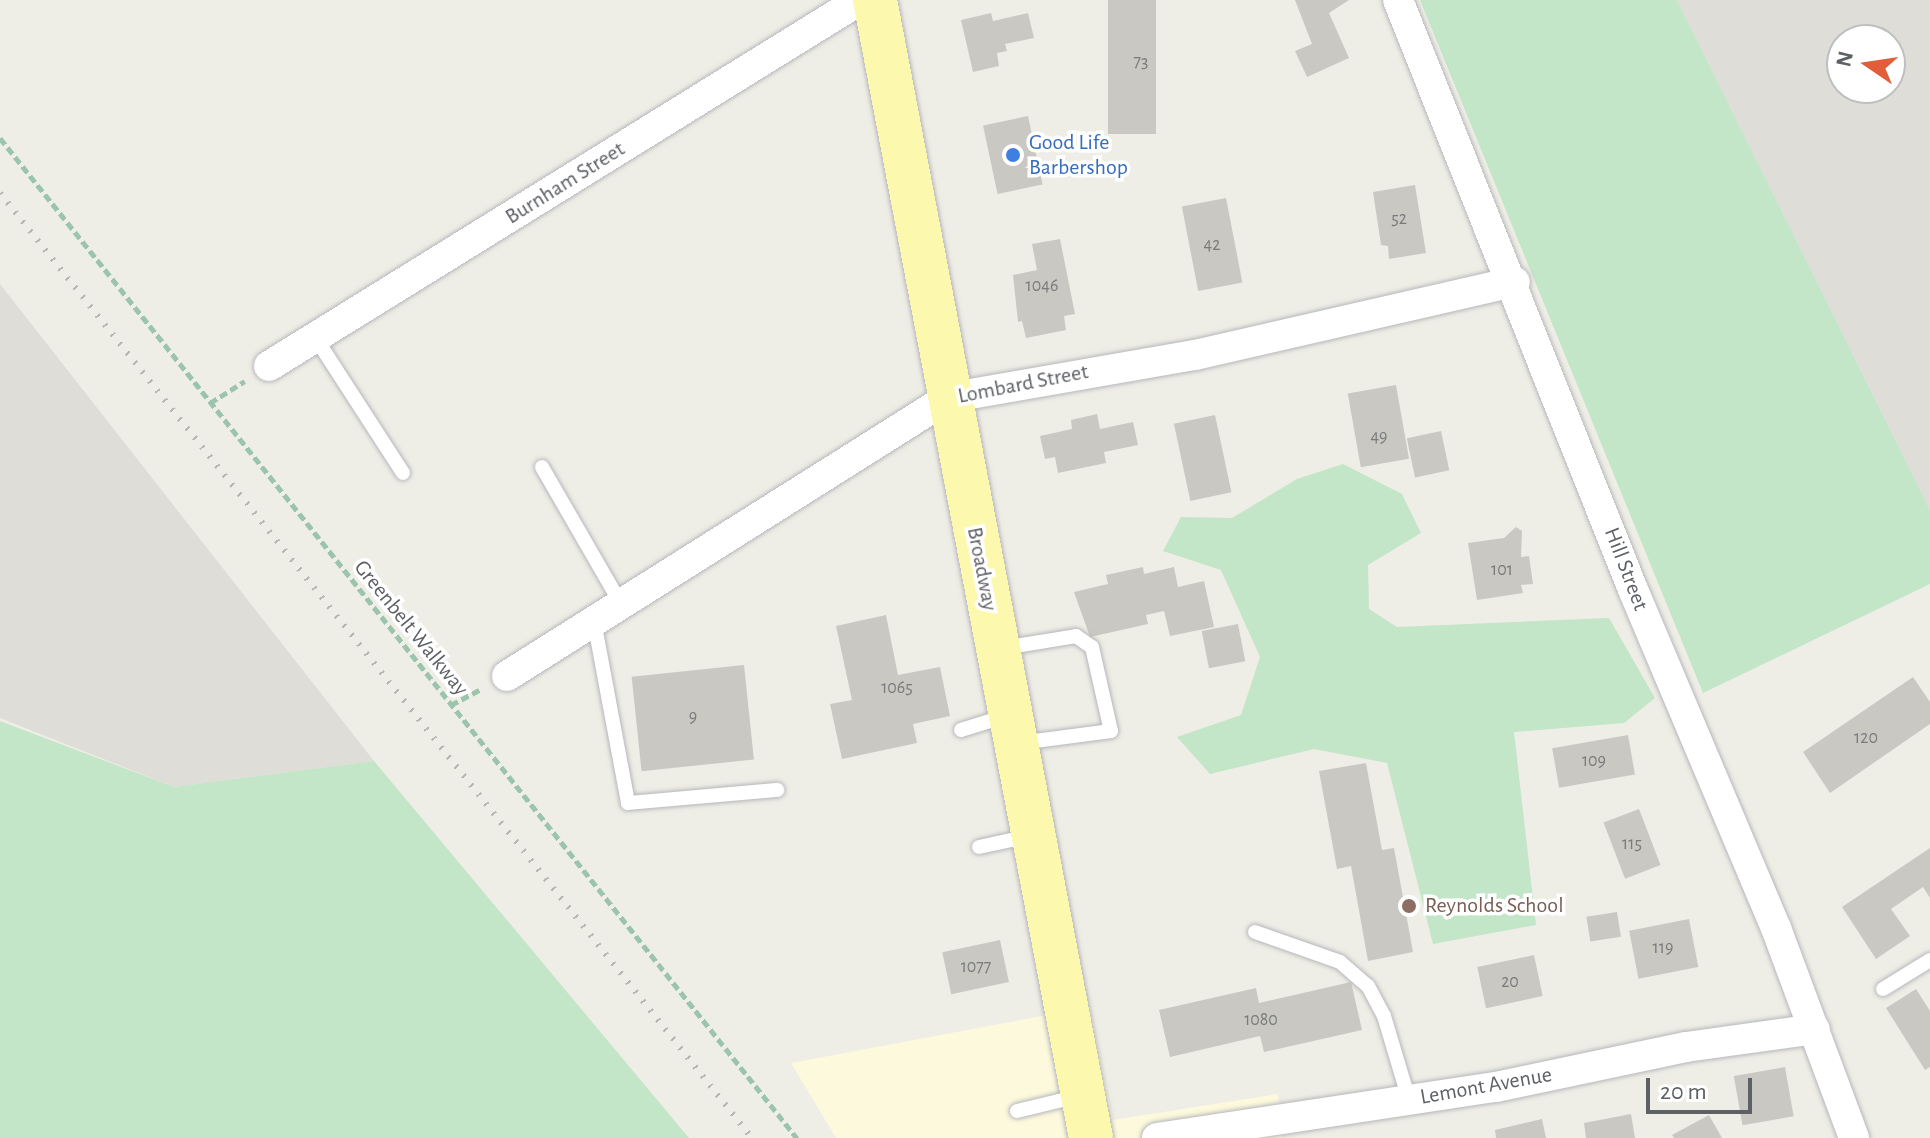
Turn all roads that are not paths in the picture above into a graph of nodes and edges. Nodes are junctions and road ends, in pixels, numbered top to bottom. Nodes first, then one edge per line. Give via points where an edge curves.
1 (860, 0) edge
2 (875, 0) edge
3 (1398, 0) edge
4 (1515, 282) junction
5 (315, 337) junction
6 (269, 366) dead end
7 (948, 398) junction
8 (542, 467) dead end
9 (403, 473) dead end
10 (621, 604) junction
11 (594, 621) junction
12 (997, 649) junction
13 (507, 676) dead end
14 (1013, 729) junction
15 (961, 730) dead end
16 (777, 790) dead end
17 (1034, 835) junction
18 (979, 847) dead end
19 (1255, 932) dead end
20 (1930, 960) edge
21 (1883, 989) dead end
22 (1815, 1029) junction
23 (1083, 1095) junction
24 (1409, 1100) junction
25 (1017, 1111) dead end
26 (1091, 1138) edge
27 (1157, 1138) edge
28 (1854, 1138) edge

1 - 5 street, Burnham Street
2 - 7 main road, Broadway
3 - 4 street, Hill Street
4 - 7 street, Lombard Street via 1195,355
4 - 22 street, Hill Street via 1634,592
5 - 6 street, Burnham Street
5 - 9 lane
7 - 10 street, Lombard Street
7 - 12 main road, Broadway
8 - 10 lane
10 - 11 street, Lombard Street
11 - 13 street, Lombard Street
11 - 16 lane via 628,803
12 - 14 main road, Broadway
12 - 14 lane via 1076,636 1092,647 1111,731
14 - 15 lane
14 - 17 main road, Broadway
17 - 18 lane
17 - 23 main road, Broadway
19 - 24 lane via 1328,956 1368,986 1384,1016
20 - 21 lane
22 - 24 street, Lemont Avenue
22 - 28 street, Hill Street
23 - 25 lane
23 - 26 main road, Broadway
24 - 27 street, Lemont Avenue

